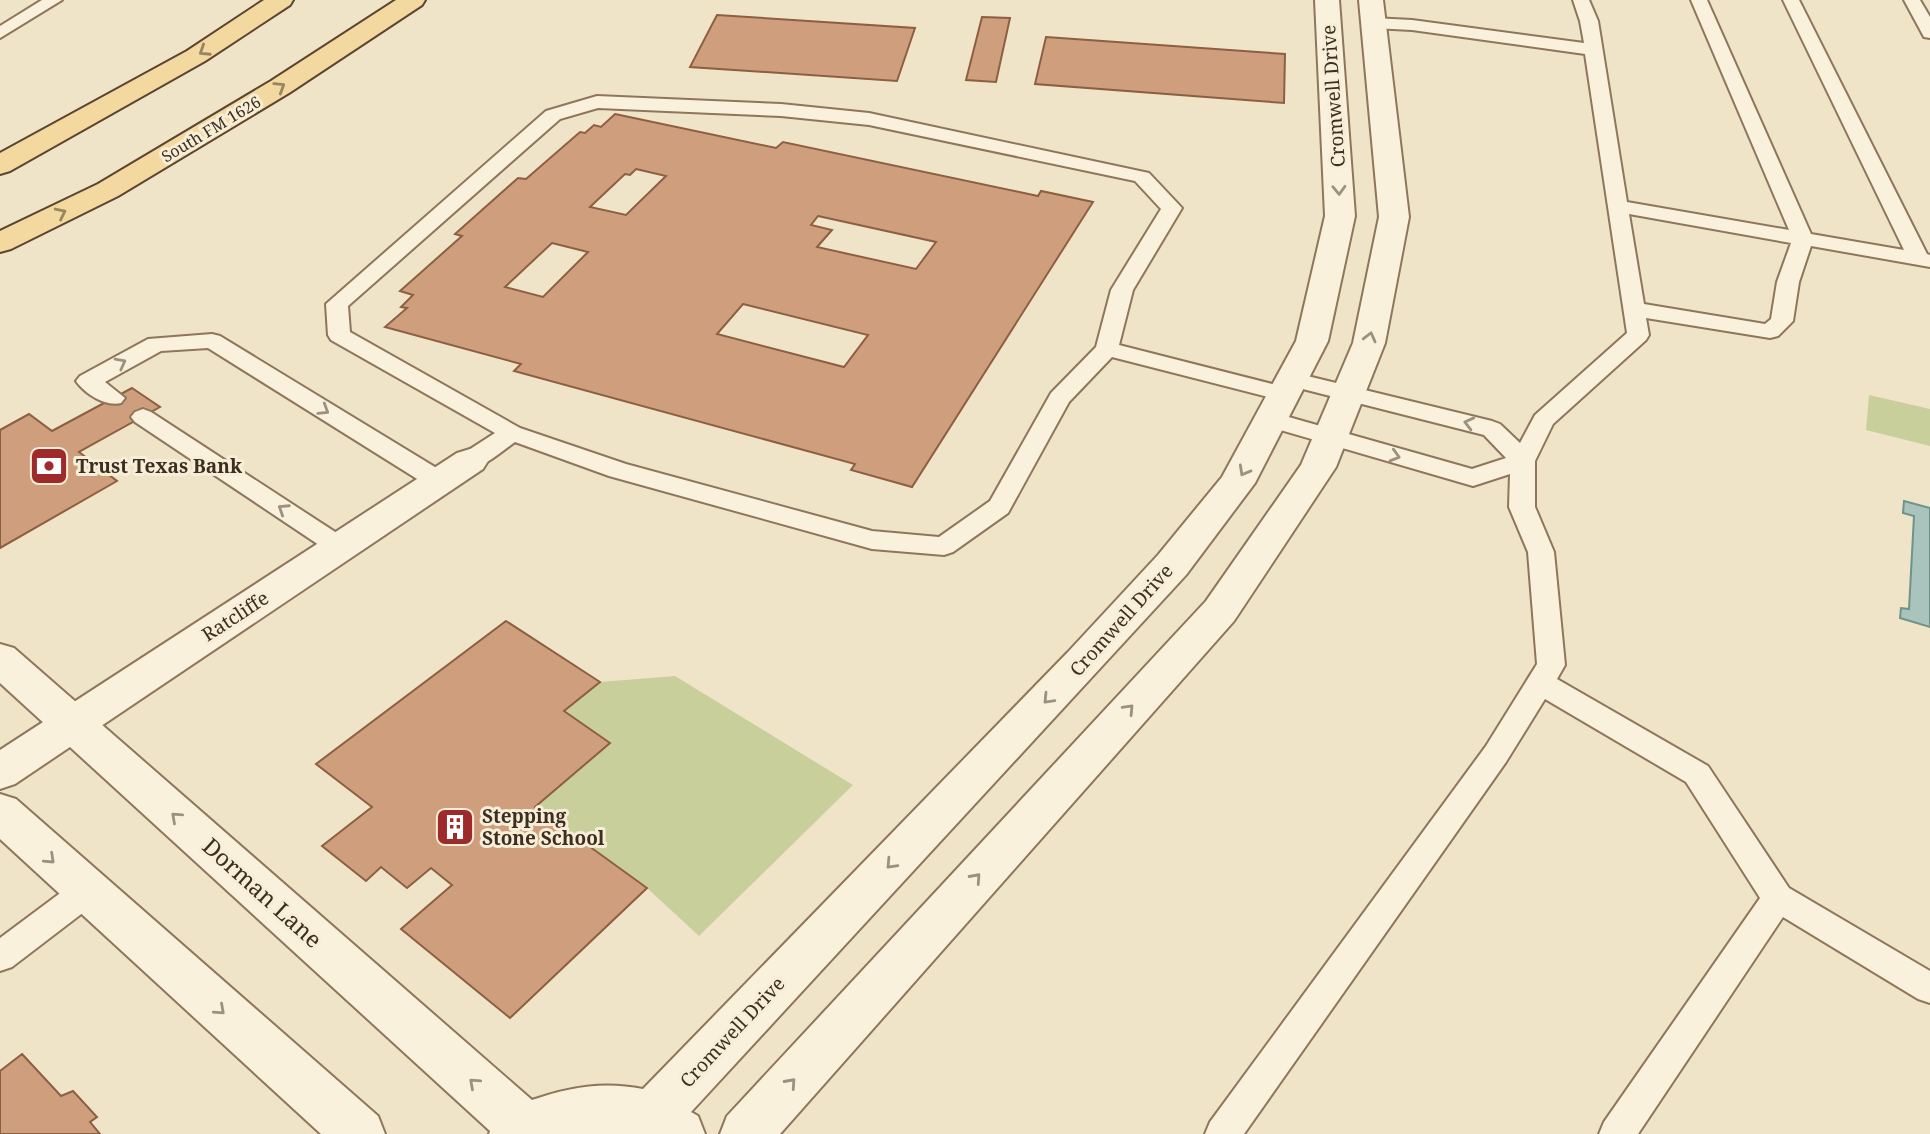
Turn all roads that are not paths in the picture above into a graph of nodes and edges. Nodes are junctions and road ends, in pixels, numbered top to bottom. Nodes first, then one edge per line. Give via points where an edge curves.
1 (54, 0) edge
2 (281, 0) edge
3 (413, 0) edge
4 (1327, 0) edge
5 (1581, 0) edge
6 (1699, 0) edge
7 (1791, 0) edge
8 (1912, 0) edge
9 (1372, 12) edge
10 (0, 33) edge
11 (1930, 33) edge
12 (1594, 50) junction
13 (0, 165) edge
14 (1618, 206) junction
15 (1803, 239) junction
16 (0, 243) edge
17 (1925, 260) edge
18 (1634, 309) junction
19 (1107, 349) junction
20 (1348, 393) junction
21 (113, 398) dead end
22 (1282, 398) junction
23 (143, 417) dead end
24 (512, 433) junction
25 (1329, 438) junction
26 (1523, 461) junction
27 (454, 471) junction
28 (340, 547) junction
29 (0, 659) edge
30 (1540, 682) junction
31 (73, 724) junction
32 (0, 772) edge
33 (0, 812) edge
34 (86, 892) junction
35 (1778, 898) junction
36 (0, 957) edge
37 (1930, 988) edge
38 (665, 1126) edge
39 (520, 1131) edge
40 (359, 1134) edge
41 (746, 1134) edge
42 (1223, 1134) edge
43 (1617, 1134) edge

1 - 10 lane
2 -> 13 main road via 196,56
16 -> 3 main road, South FM 1626 via 108,190 280,88
4 -> 22 street, Cromwell Drive via 1340,216 1312,341
5 - 12 lane
6 - 15 lane
7 - 17 lane
8 - 11 lane
9 - 12 lane via 1412,25
20 -> 9 street via 1369,343 1394,216
12 - 14 lane
14 - 15 lane
14 - 18 lane
15 - 17 lane
15 - 18 lane via 1788,282 1782,321 1770,331
18 - 26 lane via 1638,335 1543,420
19 - 22 lane
19 - 24 lane via 1059,398 999,507 944,546 873,540 618,470
19 - 24 lane via 1122,290 1172,208 1142,177 869,119 597,102 554,115 337,304 340,335
20 - 22 lane
20 - 25 street
26 -> 20 lane via 1492,429
21 -> 27 lane via 88,381 156,344 212,341
22 - 25 lane
22 -> 38 street, Cromwell Drive via 1237,483 1172,565
28 -> 23 lane
24 - 27 lane
25 -> 26 lane via 1473,478
41 -> 25 street via 1220,611 1318,467
26 - 30 lane via 1522,507 1541,552 1551,665
27 - 28 street, Ratcliffe
28 - 31 street, Ratcliffe
29 - 31 street, Dorman Lane
30 - 35 lane via 1698,774
30 - 42 lane via 1496,754
31 - 32 street, Ratcliffe
39 -> 31 street, Dorman Lane
33 -> 34 street
34 - 36 lane
34 -> 40 street
35 - 37 lane
35 - 43 lane
38 - 39 street via 603,1109 550,1118

